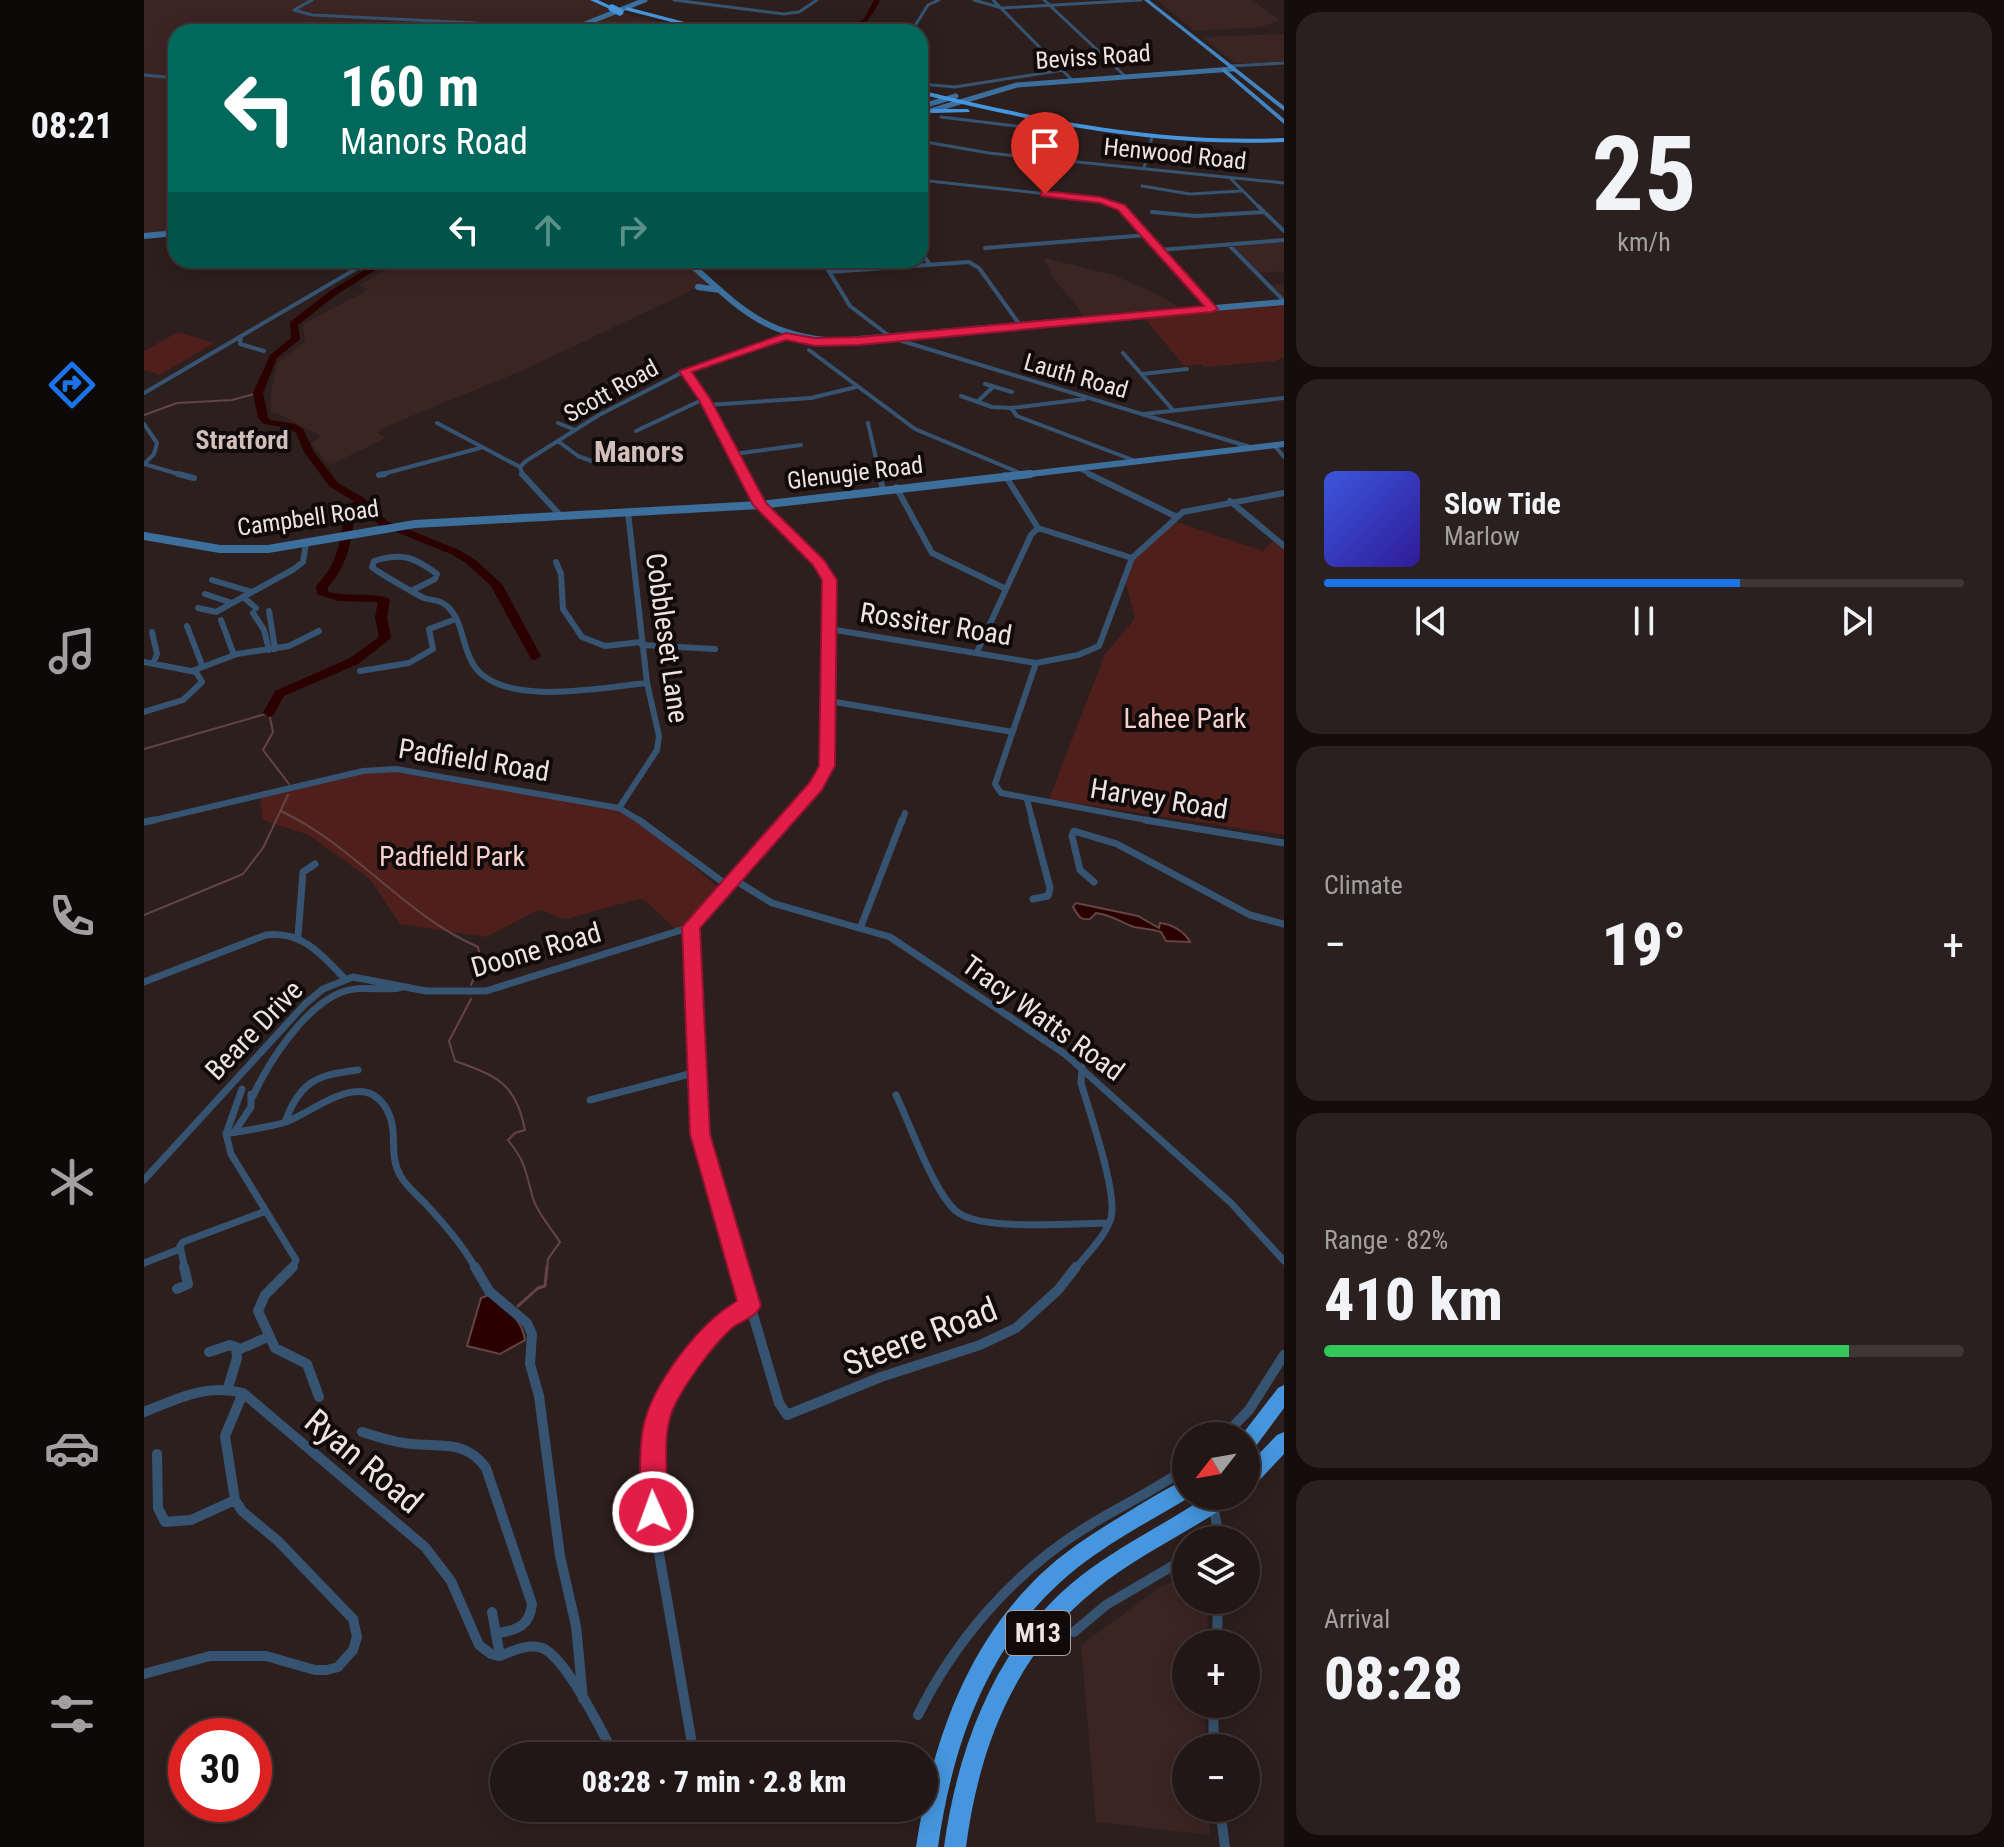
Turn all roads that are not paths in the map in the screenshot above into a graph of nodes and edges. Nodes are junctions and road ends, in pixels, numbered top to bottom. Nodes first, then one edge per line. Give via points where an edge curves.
1 (312, 0) edge
2 (595, 0) edge
3 (641, 0) edge
4 (674, 0) edge
5 (817, 0) edge
6 (939, 0) edge
7 (974, 0) edge
8 (994, 0) edge
9 (1044, 0) edge
10 (1143, 0) edge
11 (982, 2) edge
12 (615, 5) edge
13 (1050, 5) junction
14 (1002, 8) junction
15 (475, 24) edge
16 (586, 24) edge
17 (675, 24) edge
18 (687, 24) edge
19 (916, 24) edge
20 (1284, 63) edge
21 (1227, 67) junction
22 (1063, 70) junction
23 (144, 75) edge
24 (1125, 75) junction
25 (168, 77) edge
26 (1072, 79) junction
27 (928, 85) edge
28 (928, 97) edge
29 (961, 98) junction
30 (928, 100) edge
31 (928, 100) edge
32 (949, 102) junction
33 (1284, 109) edge
34 (933, 111) junction
35 (928, 112) edge
36 (992, 114) junction
37 (941, 117) dead end
38 (1284, 122) edge
39 (1152, 139) junction
40 (928, 142) edge
41 (1284, 142) edge
42 (1034, 157) junction
43 (1144, 168) junction
44 (1229, 177) junction
45 (928, 181) edge
46 (1284, 183) edge
47 (1142, 186) dead end
48 (1241, 191) junction
49 (1152, 212) dead end
50 (1264, 212) junction
51 (1284, 231) edge
52 (168, 232) edge
53 (144, 233) edge
54 (1147, 235) junction
55 (1284, 240) edge
56 (1228, 244) junction
57 (985, 248) dead end
58 (1159, 250) junction
59 (929, 263) edge
60 (357, 268) edge
61 (695, 268) edge
62 (827, 268) edge
63 (873, 268) edge
64 (829, 272) junction
65 (698, 287) dead end
66 (722, 291) junction
67 (1284, 301) edge
68 (1212, 309) junction
69 (1020, 325) junction
70 (924, 334) junction
71 (241, 336) junction
72 (786, 336) junction
73 (892, 338) junction
74 (915, 346) junction
75 (809, 350) dead end
76 (264, 351) dead end
77 (1123, 353) dead end
78 (1187, 369) dead end
79 (685, 371) junction
80 (1142, 374) junction
81 (985, 384) dead end
82 (856, 387) junction
83 (993, 387) junction
84 (1012, 392) dead end
85 (144, 393) edge
86 (961, 396) dead end
87 (1284, 398) edge
88 (1087, 399) junction
89 (706, 402) junction
90 (977, 402) junction
91 (1011, 408) junction
92 (1172, 409) junction
93 (1142, 415) junction
94 (437, 423) dead end
95 (558, 423) dead end
96 (868, 423) dead end
97 (144, 424) edge
98 (575, 430) junction
99 (636, 431) dead end
100 (558, 441) junction
101 (1284, 444) edge
102 (801, 445) dead end
103 (1274, 445) junction
104 (1250, 447) junction
105 (480, 448) junction
106 (734, 454) junction
107 (1284, 457) edge
108 (1133, 460) junction
109 (597, 463) dead end
110 (144, 464) edge
111 (520, 467) junction
112 (1076, 467) junction
113 (1020, 473) junction
114 (379, 475) dead end
115 (1005, 475) junction
116 (194, 478) dead end
117 (896, 487) junction
118 (883, 489) junction
119 (1284, 493) edge
120 (1230, 501) junction
121 (760, 505) junction
122 (628, 512) junction
123 (560, 515) junction
124 (1177, 517) junction
125 (430, 523) joint
126 (1038, 528) junction
127 (144, 536) edge
128 (306, 543) junction
129 (1284, 546) edge
130 (1132, 558) junction
131 (556, 562) dead end
132 (212, 580) dead end
133 (1006, 589) junction
134 (413, 590) junction
135 (252, 592) junction
136 (205, 594) dead end
137 (243, 597) junction
138 (232, 603) junction
139 (198, 608) dead end
140 (269, 611) dead end
141 (456, 619) junction
142 (221, 620) dead end
143 (187, 626) dead end
144 (829, 629) junction
145 (319, 631) dead end
146 (152, 632) dead end
147 (642, 644) junction
148 (272, 649) junction
149 (715, 649) dead end
150 (977, 652) junction
151 (234, 655) junction
152 (144, 662) edge
153 (1036, 663) junction
154 (153, 664) junction
155 (202, 665) junction
156 (192, 671) junction
157 (360, 671) dead end
158 (647, 683) junction
159 (829, 701) junction
160 (144, 712) edge
161 (1013, 732) junction
162 (1027, 800) junction
163 (619, 808) junction
164 (905, 813) dead end
165 (144, 822) edge
166 (1284, 843) edge
167 (315, 864) dead end
168 (1094, 882) dead end
169 (732, 883) junction
170 (1033, 899) dead end
171 (1284, 924) edge
172 (861, 926) junction
173 (691, 927) junction
174 (298, 936) junction
175 (345, 979) junction
176 (144, 982) edge
177 (401, 987) junction
178 (1082, 1067) junction
179 (358, 1070) dead end
180 (697, 1072) junction
181 (231, 1085) junction
182 (242, 1089) junction
183 (896, 1095) dead end
184 (253, 1096) junction
185 (590, 1100) dead end
186 (285, 1122) junction
187 (229, 1135) junction
188 (144, 1180) edge
189 (266, 1211) junction
190 (1109, 1223) junction
191 (180, 1249) junction
192 (1284, 1260) edge
193 (144, 1263) edge
194 (177, 1289) dead end
195 (750, 1306) junction
196 (268, 1337) junction
197 (238, 1350) junction
198 (209, 1352) dead end
199 (1284, 1355) edge
200 (228, 1388) junction
201 (243, 1393) junction
202 (1284, 1394) edge
203 (319, 1397) dead end
204 (144, 1412) edge
205 (1237, 1422) edge
206 (1260, 1426) edge
207 (362, 1432) dead end
208 (1284, 1441) edge
209 (157, 1454) dead end
210 (1260, 1466) edge
211 (1172, 1476) edge
212 (1172, 1497) edge
213 (235, 1500) junction
214 (1202, 1510) edge
215 (1172, 1566) edge
216 (492, 1612) dead end
217 (1074, 1632) dead end
218 (498, 1633) junction
219 (500, 1656) junction
220 (144, 1674) edge
221 (583, 1699) junction
222 (918, 1715) dead end
223 (691, 1738) dead end
224 (607, 1742) edge
225 (1222, 1822) edge
226 (927, 1847) edge
227 (955, 1847) edge
228 (1225, 1847) edge

1 - 15 street via 294,10
2 - 12 highway
3 - 16 street
4 - 5 street via 784,14 799,12
6 - 19 street via 928,5
7 - 11 street
8 - 11 street
8 - 14 street
9 - 13 street
10 - 13 street
10 - 21 main road
11 - 14 street
12 - 17 highway
12 - 18 highway
13 - 14 street
13 - 24 street
14 - 22 street
20 - 21 street, Beviss Road
21 - 24 street, Beviss Road
21 - 33 main road
21 - 38 main road
22 - 26 street
22 - 27 street via 955,87
23 - 25 street
24 - 26 street, Beviss Road
26 - 29 street, Beviss Road
28 - 29 highway
29 - 32 highway
29 - 39 highway
30 - 32 highway
31 - 32 highway
32 - 34 street
32 - 36 highway
34 - 35 street
34 - 36 highway
36 - 39 highway
37 - 42 street via 1042,129
39 - 41 highway via 1207,146
39 - 43 street
40 - 42 street, Henwood Road
42 - 43 street, Henwood Road
43 - 44 street, Henwood Road
44 - 46 street, Henwood Road
44 - 48 street
45 - 54 street via 1111,202
47 - 48 street via 1190,194
48 - 50 street
49 - 50 street
50 - 51 street
52 - 53 street
54 - 57 street
54 - 58 street
55 - 56 street
56 - 58 street
56 - 67 street
58 - 68 street
59 - 69 street via 975,264
60 - 71 street
61 - 66 street
62 - 64 street, Lauth Road
63 - 64 street
64 - 73 street, Lauth Road via 850,306
65 - 66 street
66 - 72 street via 763,325
67 - 68 street
68 - 69 street
69 - 70 street
70 - 73 street
70 - 74 street via 914,340
71 - 76 street via 239,343
71 - 85 street
72 - 73 street via 824,342
72 - 79 street, Scott Road
73 - 74 street, Lauth Road
74 - 88 street, Lauth Road
75 - 82 street
77 - 80 street
78 - 80 street
79 - 89 street
79 - 98 street, Scott Road
80 - 92 street
81 - 83 street
82 - 89 street via 811,398
82 - 113 street via 922,433
83 - 84 street
83 - 90 street
86 - 90 street
87 - 92 street
88 - 91 street
88 - 93 street, Lauth Road
89 - 99 street
89 - 106 street
90 - 91 street
91 - 108 street via 1021,418
92 - 93 street
93 - 104 street, Lauth Road
94 - 105 street
95 - 98 street
96 - 118 street
97 - 110 street via 157,443
98 - 100 street, Scott Road
100 - 109 street
100 - 111 street, Scott Road
101 - 103 street, Glenugie Road
102 - 106 street
103 - 104 street, Glenugie Road
103 - 107 street
104 - 108 street, Glenugie Road
105 - 111 street
105 - 114 street
106 - 121 street
108 - 112 street, Glenugie Road
110 - 116 street
111 - 123 street
112 - 113 street, Glenugie Road
112 - 124 street
113 - 115 street, Glenugie Road
115 - 117 street, Glenugie Road
115 - 126 street
117 - 118 street, Glenugie Road
117 - 133 street via 932,553
118 - 121 street, Glenugie Road
119 - 120 street
120 - 124 street via 1192,508
120 - 129 street
121 - 122 street, Glenugie Road
121 - 144 street via 826,572
122 - 123 street, Glenugie Road
122 - 147 street, Cobbleset Lane
123 - 125 street, Glenugie Road
124 - 130 street
125 - 128 street, Campbell Road
126 - 130 street
126 - 133 street
127 - 128 street, Campbell Road via 231,549
128 - 135 street via 300,565
130 - 153 street via 1099,646
131 - 147 street via 563,609 582,637 605,646
132 - 135 street
133 - 150 street
134 - 134 street via 376,572 374,561 399,554 435,571 435,579
134 - 141 street via 443,603
135 - 137 street
136 - 138 street
137 - 138 street
137 - 148 street via 255,610
138 - 139 street via 213,613
140 - 148 street
141 - 157 street via 429,629 433,649 425,655
141 - 158 street via 478,672 502,687 525,691
142 - 151 street
143 - 155 street
144 - 150 street, Rossiter Road
144 - 159 street
145 - 148 street
146 - 154 street via 157,654
147 - 149 street
147 - 158 street, Cobbleset Lane
148 - 151 street
150 - 153 street, Rossiter Road
151 - 155 street
152 - 154 street
153 - 161 street
154 - 156 street
155 - 156 street
156 - 160 street via 202,679 195,692 173,705
158 - 163 street, Cobbleset Lane via 659,744
159 - 161 street
159 - 169 street via 823,776
161 - 162 street via 995,786 1005,795
162 - 166 street, Harvey Road
162 - 170 street via 1050,888 1048,896
163 - 165 street, Padfield Road via 381,768
163 - 169 street, Padfield Road
164 - 172 street
167 - 174 street via 303,872
168 - 171 street via 1080,870 1074,831 1117,844 1250,915
169 - 172 street, Tracy Watts Road via 772,903
169 - 173 street
172 - 178 street, Tracy Watts Road via 902,944
173 - 177 street, Doone Road via 486,991
173 - 180 street
174 - 175 street, Beare Drive
174 - 176 street, Beare Drive via 266,935
175 - 177 street, Doone Road via 374,979
175 - 181 street, Beare Drive via 305,1004
177 - 184 street via 335,996 264,1070
178 - 190 street via 1112,1196
178 - 192 street, Tracy Watts Road via 1231,1203
179 - 186 street via 305,1083 291,1101
180 - 185 street
180 - 195 street via 701,1141
181 - 182 street
181 - 188 street, Beare Drive
182 - 184 street
182 - 187 street
183 - 190 street via 951,1207 976,1222
184 - 187 street via 251,1107
186 - 187 street
186 - 221 street via 342,1093 378,1097 394,1129 393,1159 400,1176 462,1244 489,1291 527,1323
187 - 189 street via 237,1167
189 - 191 street via 185,1240
189 - 196 street via 296,1260 260,1304
190 - 195 street, Steere Road via 1058,1290 1016,1328 787,1415
191 - 193 street
191 - 194 street via 188,1282
195 - 223 street via 726,1319 703,1344 664,1401 656,1426 651,1495
196 - 197 street
196 - 203 street via 278,1351 307,1364
197 - 198 street via 230,1345
197 - 200 street
199 - 205 street
200 - 201 street, Ryan Road
200 - 204 street, Ryan Road via 190,1394
201 - 213 street via 225,1436
201 - 219 street, Ryan Road via 425,1547 451,1581 479,1645
202 - 206 highway
207 - 218 street via 408,1444 463,1447 484,1465 530,1599 531,1614 524,1624
208 - 210 highway
209 - 213 street via 158,1508 165,1522 189,1519
211 - 222 street via 1030,1566 948,1664
212 - 226 highway, M13 via 1066,1565 1013,1620 961,1708 936,1790
213 - 220 street via 353,1619 353,1650 338,1667 327,1670 266,1656 210,1656
214 - 227 highway, M13 via 1088,1583 1027,1646 986,1725 965,1790
215 - 217 street via 1106,1605
216 - 218 street
218 - 219 street
219 - 221 street via 536,1646 549,1651
221 - 224 street
225 - 228 street

